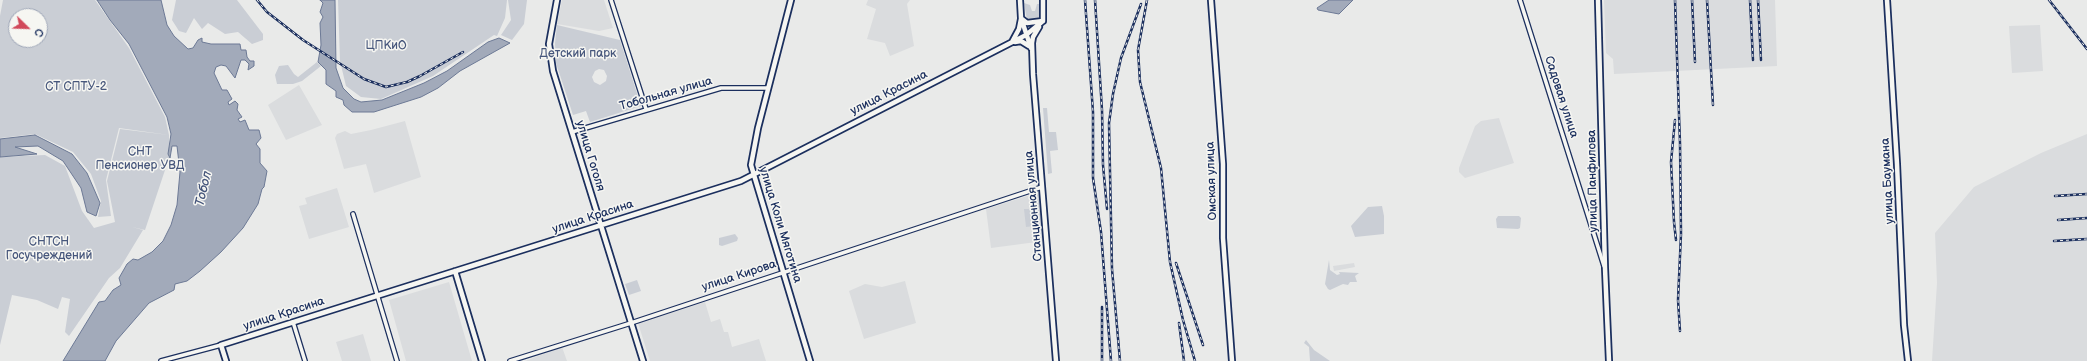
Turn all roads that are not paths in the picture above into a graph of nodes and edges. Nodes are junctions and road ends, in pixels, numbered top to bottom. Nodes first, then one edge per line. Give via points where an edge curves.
1 (557, 0) edge
2 (611, 0) edge
3 (790, 0) edge
4 (1020, 0) edge
5 (1043, 0) edge
6 (1211, 0) edge
7 (1520, 0) edge
8 (1598, 0) edge
9 (1888, 0) edge
10 (1021, 18) junction
11 (1043, 21) junction
12 (1026, 35) junction
13 (1011, 43) junction
14 (1032, 49) junction
15 (768, 88) junction
16 (646, 109) junction
17 (572, 132) junction
18 (753, 176) junction
19 (1042, 187) junction
20 (353, 214) dead end
21 (601, 225) junction
22 (1605, 268) junction
23 (455, 271) junction
24 (783, 272) junction
25 (378, 295) junction
26 (293, 322) junction
27 (631, 323) junction
28 (221, 345) junction
29 (161, 361) edge
30 (226, 361) edge
31 (305, 361) edge
32 (397, 361) edge
33 (482, 361) edge
34 (510, 361) edge
35 (643, 361) edge
36 (810, 361) edge
37 (1056, 361) edge
38 (1232, 361) edge
39 (1609, 361) edge
40 (1908, 361) edge

1 - 17 main road, улица Гоголя via 549,44 550,58
2 - 16 street
3 - 15 main road, улица Коли Мяготина
4 - 10 main road, Станционная улица
5 - 11 main road
6 - 38 main road, Омская улица via 1223,164 1223,238
7 - 22 street, Садовая улица
8 - 22 main road, улица Панфилова
9 - 40 main road, улица Баумана via 1904,325
10 - 11 main road via 1027,23
10 - 12 main road, Станционная улица
10 - 13 main road
11 - 12 main road
11 - 14 main road, Станционная улица via 1033,37
12 - 13 main road, улица Красина
12 - 14 main road, Станционная улица
13 - 14 main road via 1022,41
13 - 18 main road, улица Красина
14 - 19 main road, Станционная улица
15 - 16 street, Тобольная улица via 721,88
15 - 18 main road, улица Коли Мяготина via 752,156
16 - 17 street, Тобольная улица
17 - 21 main road, улица Гоголя
18 - 21 main road, улица Красина via 741,182
18 - 24 main road, улица Коли Мяготина
19 - 24 street, улица Кирова
19 - 37 main road, Станционная улица
20 - 25 street
21 - 23 main road, улица Красина
21 - 27 main road, улица Гоголя
22 - 39 main road, улица Панфилова
23 - 25 main road, улица Красина
23 - 33 main road
24 - 27 street, улица Кирова
24 - 36 main road, улица Коли Мяготина
25 - 26 main road, улица Красина
25 - 32 street
26 - 28 main road, улица Красина
26 - 31 street
27 - 34 street, улица Кирова
27 - 35 main road, улица Гоголя
28 - 29 street, улица Красина
28 - 30 main road

